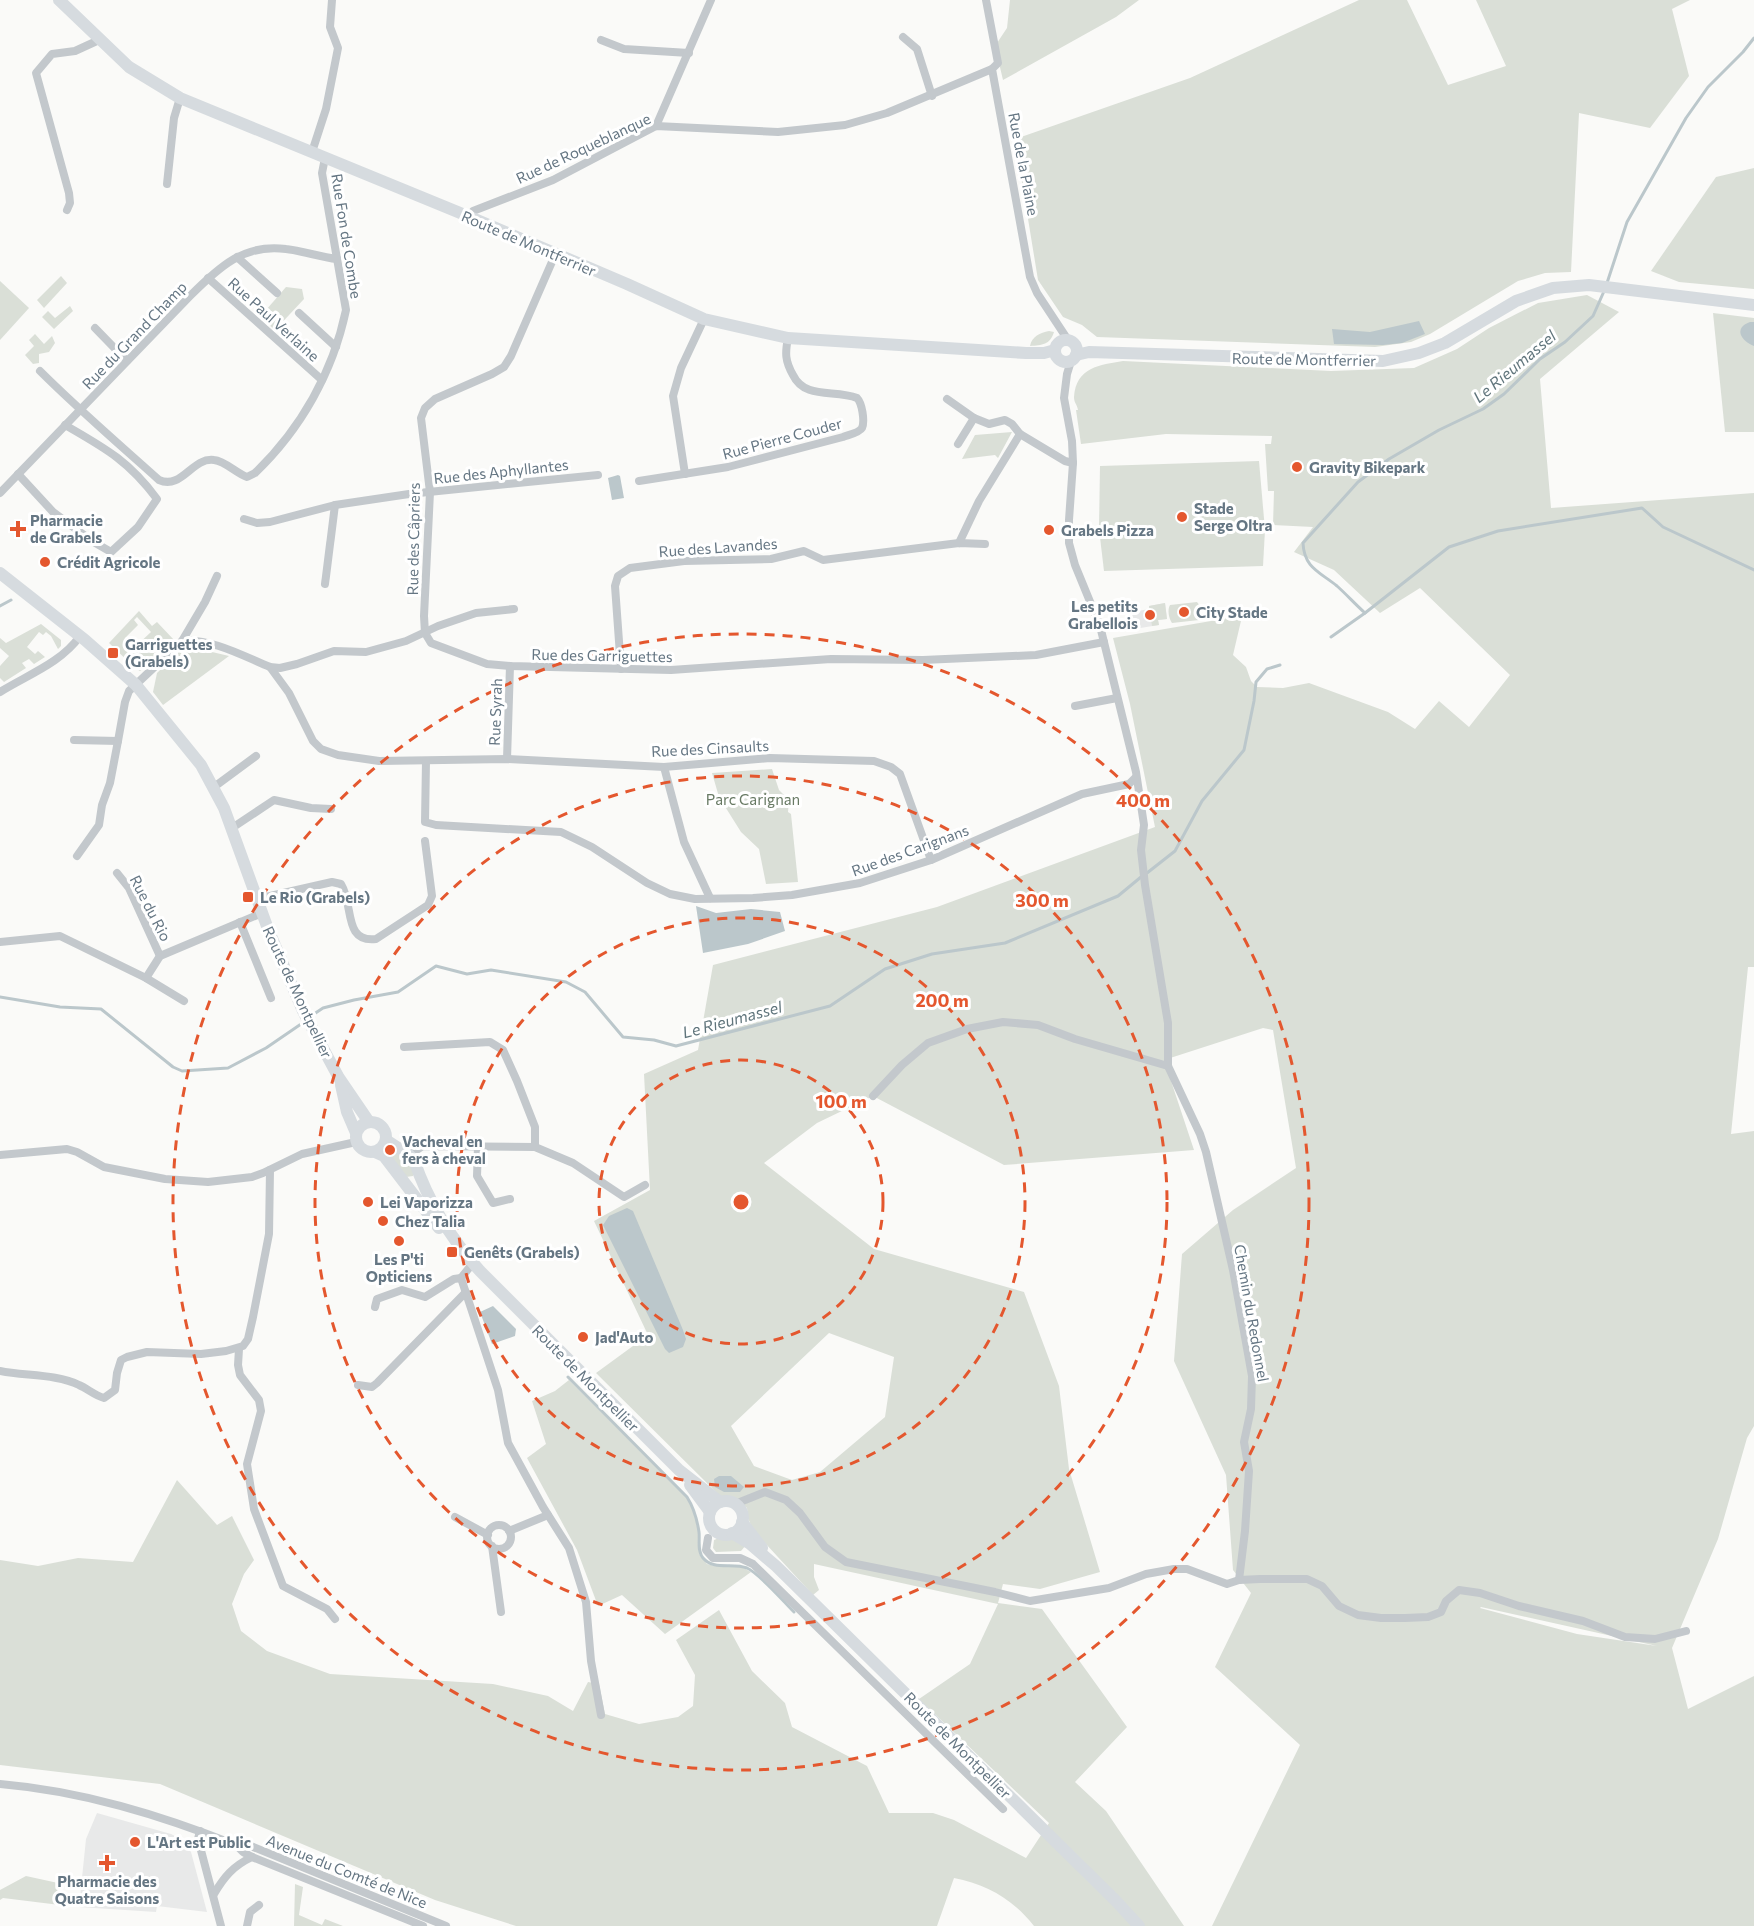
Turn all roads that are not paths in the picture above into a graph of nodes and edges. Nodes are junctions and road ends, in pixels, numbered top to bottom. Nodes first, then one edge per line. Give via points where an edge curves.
1 (59, 0) edge
2 (332, 0) edge
3 (711, 0) edge
4 (986, 0) edge
5 (903, 37) dead end
6 (99, 40) junction
7 (601, 40) dead end
8 (688, 53) junction
9 (992, 69) junction
10 (932, 96) junction
11 (180, 98) junction
12 (656, 126) junction
13 (312, 152) junction
14 (325, 158) junction
15 (167, 184) dead end
16 (67, 210) dead end
17 (470, 217) junction
18 (334, 244) junction
19 (314, 253) junction
20 (555, 255) junction
21 (237, 257) junction
22 (337, 259) junction
23 (208, 278) junction
24 (278, 293) dead end
25 (1754, 305) edge
26 (299, 313) dead end
27 (704, 319) junction
28 (95, 328) dead end
29 (788, 338) junction
30 (336, 347) junction
31 (1066, 354) junction
32 (127, 361) junction
33 (40, 371) dead end
34 (322, 380) junction
35 (947, 399) dead end
36 (80, 410) junction
37 (974, 418) junction
38 (65, 425) junction
39 (1020, 434) junction
40 (958, 444) dead end
41 (1073, 463) junction
42 (18, 474) junction
43 (685, 474) junction
44 (598, 475) dead end
45 (639, 481) dead end
46 (430, 492) junction
47 (0, 493) edge
48 (335, 506) junction
49 (244, 519) dead end
50 (959, 543) junction
51 (985, 544) dead end
52 (0, 573) edge
53 (217, 576) dead end
54 (325, 584) dead end
55 (514, 609) dead end
56 (425, 633) junction
57 (80, 636) junction
58 (182, 641) junction
59 (1104, 642) junction
60 (510, 666) junction
61 (270, 667) junction
62 (621, 669) junction
63 (136, 685) junction
64 (0, 692) edge
65 (1117, 698) junction
66 (1075, 706) dead end
67 (74, 740) dead end
68 (118, 741) junction
69 (256, 756) dead end
70 (507, 759) junction
71 (426, 761) junction
72 (664, 766) junction
73 (1135, 778) junction
74 (214, 787) junction
75 (331, 809) dead end
76 (232, 828) junction
77 (425, 840) dead end
78 (77, 856) dead end
79 (930, 860) junction
80 (117, 873) dead end
81 (710, 898) junction
82 (257, 899) junction
83 (262, 913) junction
84 (240, 922) junction
85 (0, 942) edge
86 (160, 957) junction
87 (146, 978) junction
88 (271, 998) dead end
89 (184, 1001) dead end
90 (404, 1047) dead end
91 (1168, 1066) junction
92 (339, 1078) junction
93 (873, 1096) dead end
94 (369, 1122) junction
95 (356, 1138) junction
96 (386, 1140) junction
97 (535, 1147) junction
98 (478, 1148) junction
99 (375, 1152) junction
100 (0, 1155) edge
101 (409, 1155) junction
102 (270, 1170) junction
103 (420, 1179) junction
104 (406, 1184) junction
105 (645, 1185) dead end
106 (510, 1199) dead end
107 (471, 1261) junction
108 (461, 1278) junction
109 (466, 1292) junction
110 (375, 1307) dead end
111 (239, 1349) junction
112 (0, 1371) edge
113 (358, 1385) dead end
114 (678, 1470) junction
115 (720, 1502) junction
116 (710, 1512) junction
117 (739, 1512) junction
118 (548, 1515) junction
119 (455, 1517) dead end
120 (509, 1531) junction
121 (732, 1533) junction
122 (488, 1535) junction
123 (708, 1538) dead end
124 (492, 1546) junction
125 (776, 1566) junction
126 (1239, 1580) junction
127 (501, 1612) dead end
128 (334, 1619) dead end
129 (1686, 1631) dead end
130 (601, 1715) dead end
131 (0, 1784) edge
132 (1003, 1809) dead end
133 (200, 1831) junction
134 (236, 1845) junction
135 (252, 1857) junction
136 (214, 1894) junction
137 (260, 1905) dead end
138 (221, 1926) edge
139 (247, 1926) edge
140 (423, 1926) edge
141 (446, 1926) edge
142 (1139, 1926) edge

1 - 6 street, Route de Montferrier
2 - 13 street via 330,27 338,48 326,109
3 - 8 street
4 - 9 street, Rue de la Plaine via 998,63
5 - 10 street via 917,49
6 - 11 street, Route de Montferrier via 129,67
6 - 16 street via 75,51 52,54 36,73 69,193
7 - 8 street via 624,49
8 - 12 street
9 - 10 street, Rue de Roqueblanque
9 - 31 street, Rue de la Plaine via 1030,277 1059,327
10 - 12 street, Rue de Roqueblanque via 845,125 778,132
11 - 13 street, Route de Montferrier
11 - 15 street
12 - 17 street, Rue de Roqueblanque via 553,180 473,211
13 - 14 street, Route de Montferrier
14 - 17 street, Route de Montferrier
14 - 18 street, Rue Fon de Combe via 322,173
17 - 20 street, Route de Montferrier
18 - 19 street
18 - 22 street, Rue Fon de Combe
19 - 21 street, Rue du Grand Champ via 269,248
19 - 22 street, Rue du Grand Champ
20 - 27 street, Route de Montferrier
20 - 46 street, Rue des Câpriers via 504,367 435,399 425,408 421,418
21 - 23 street, Rue du Grand Champ
21 - 24 street
22 - 30 street, Rue Fon de Combe via 346,310
23 - 32 street, Rue du Grand Champ
23 - 34 street, Rue Paul Verlaine
25 - 31 street, Route de Montferrier via 1589,285 1553,288 1516,300 1445,343 1383,361
26 - 30 street
27 - 29 street, Route de Montferrier
27 - 43 street via 681,368 673,396
28 - 32 street
29 - 31 street, Route de Montferrier
29 - 43 street, Rue Pierre Couder via 785,361 797,384 812,391 857,398 861,402 862,428 843,437 771,456
30 - 34 street, Rue Fon de Combe
31 - 41 street, Chemin du Redonnel via 1064,398
32 - 36 street, Rue du Grand Champ
33 - 36 street
34 - 36 street, Rue Fon de Combe via 309,408 261,467 247,477 216,460 205,460 174,482 166,483
35 - 37 street
36 - 38 street, Rue du Grand Champ
37 - 39 street via 989,424 1005,420
37 - 40 street
38 - 42 street, Rue du Grand Champ
38 - 42 street via 126,463 157,498 138,527 111,552 53,512
39 - 41 street
39 - 50 street via 979,501
41 - 59 street, Chemin du Redonnel via 1070,543
42 - 47 street, Rue du Grand Champ
43 - 45 street, Rue Pierre Couder
44 - 46 street, Rue des Aphyllantes
46 - 48 street, Rue des Aphyllantes
46 - 56 street, Rue des Câpriers
48 - 49 street, Rue des Aphyllantes via 270,522
48 - 54 street
50 - 51 street, Rue des Lavandes
50 - 62 street, Rue des Lavandes via 823,560 804,551 771,560 684,561 630,568 618,576 615,586
52 - 57 street, Route de Montpellier
53 - 58 street
55 - 56 street via 476,613
56 - 60 street, Rue des Garriguettes via 431,642 467,657
56 - 61 street via 366,652 334,651 280,668
57 - 63 street, Route de Montpellier
57 - 64 street via 53,662
58 - 61 street via 209,644
58 - 63 street
59 - 62 street, Rue des Garriguettes via 1036,656 831,659 671,670
59 - 65 street, Chemin du Redonnel
60 - 62 street, Rue des Garriguettes
60 - 70 street, Rue Syrah
61 - 71 street via 321,749 379,760
63 - 68 street via 127,695
63 - 74 street, Route de Montpellier via 189,749
65 - 66 street
65 - 73 street, Chemin du Redonnel
67 - 68 street
68 - 78 street via 99,825
69 - 74 street
70 - 71 street, Rue des Cinsaults
70 - 72 street, Rue des Cinsaults
71 - 81 street, Rue des Carignans via 425,822 561,832 592,847 647,884 695,899
72 - 79 street, Rue des Cinsaults via 770,758 874,760 900,774
72 - 81 street via 684,842
73 - 79 street, Rue des Carignans via 1129,784 1082,794
73 - 91 street, Chemin du Redonnel via 1144,825 1141,850 1145,885 1168,1023
74 - 76 street, Route de Montpellier
75 - 76 street via 274,800
76 - 82 street, Route de Montpellier
77 - 82 street via 432,896 428,904 376,939 358,936 341,884 332,882
79 - 81 street, Rue des Carignans via 860,884 829,890
80 - 86 street, Rue du Rio via 129,888
82 - 83 street, Route de Montpellier
83 - 84 street, Rue du Rio
83 - 92 street, Route de Montpellier via 303,1011
84 - 86 street, Rue du Rio
84 - 88 street
85 - 87 street via 60,936
86 - 87 street, Rue du Rio
87 - 89 street
90 - 97 street via 489,1042 503,1050 535,1127
91 - 93 street via 1038,1025 1003,1023 967,1029 928,1043
91 - 126 street, Chemin du Redonnel via 1206,1152 1252,1376 1244,1442 1249,1470
92 - 94 street, Route de Montpellier
92 - 95 street, Route de Montpellier
94 - 95 street via 361,1126
94 - 96 street via 382,1126
95 - 99 street via 366,1151
95 - 102 street via 302,1154
96 - 99 street
96 - 101 street
97 - 98 street
97 - 105 street via 573,1162 624,1197
98 - 101 street via 423,1146
98 - 106 street via 477,1176 493,1203
99 - 104 street, Route de Montpellier via 384,1156
100 - 102 street via 67,1149 104,1167 186,1181 252,1177
101 - 103 street, Route de Montpellier
102 - 111 street via 269,1234 248,1339
103 - 104 street
103 - 107 street, Route de Montpellier
104 - 107 street, Route de Montpellier via 459,1252
107 - 108 street
107 - 114 street, Route de Montpellier
108 - 109 street
108 - 110 street via 425,1297 402,1290 377,1299
109 - 113 street via 377,1383 372,1387
109 - 118 street via 498,1390 508,1443
111 - 112 street via 201,1354 147,1352 127,1357 117,1372 115,1390 104,1398 79,1384
111 - 128 street via 240,1375 259,1400 261,1410 247,1464 254,1509 283,1586 327,1609
114 - 115 street, Route de Montpellier
114 - 116 street, Route de Montpellier
115 - 116 street
115 - 117 street, Route de Montpellier via 728,1502
116 - 121 street, Route de Montpellier via 715,1531
117 - 121 street via 738,1529
117 - 125 street, Route de Montpellier
117 - 126 street via 748,1498 765,1492 786,1500 825,1547 846,1562 1030,1600 1108,1588 1174,1569 1187,1569 1227,1584
118 - 120 street
118 - 130 street via 569,1548 586,1602
119 - 122 street
120 - 122 street via 497,1526
120 - 124 street via 511,1539 507,1546
121 - 125 street, Route de Montpellier
122 - 124 street
123 - 132 street via 709,1555 718,1560 740,1558 753,1564
124 - 127 street
125 - 142 street, Route de Montpellier
126 - 129 street via 1307,1579 1322,1586 1339,1606 1358,1615 1381,1618 1428,1617 1441,1612 1446,1601 1459,1590 1583,1621 1625,1637 1655,1639
131 - 133 street, Avenue du Comté de Nice via 92,1798
133 - 134 street, Avenue du Comté de Nice
133 - 136 street via 198,1839
134 - 135 street, Avenue du Comté de Nice
134 - 141 street, Avenue du Comté de Nice via 246,1844
135 - 136 street via 225,1875
135 - 140 street, Avenue du Comté de Nice
136 - 138 street
137 - 139 street via 250,1912

